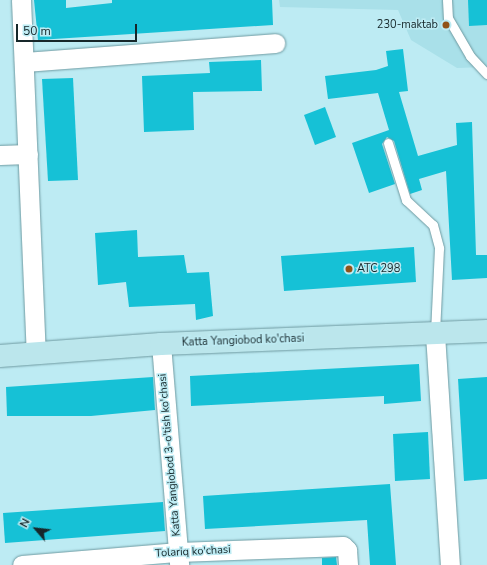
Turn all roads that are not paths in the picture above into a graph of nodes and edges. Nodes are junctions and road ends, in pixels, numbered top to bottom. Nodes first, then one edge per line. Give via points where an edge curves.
1 (21, 0) edge
2 (447, 0) edge
3 (275, 43) dead end
4 (24, 62) junction
5 (487, 74) edge
6 (388, 143) dead end
7 (28, 154) junction
8 (0, 155) edge
9 (487, 331) edge
10 (434, 334) junction
11 (161, 344) junction
12 (36, 353) junction
13 (0, 356) edge
14 (179, 558) edge
15 (22, 565) edge
16 (348, 565) edge
17 (450, 565) edge

1 - 4 street
2 - 5 lane via 448,18 470,56
3 - 4 street
4 - 7 street
6 - 10 lane via 406,200 433,225 439,248
7 - 8 street
7 - 12 street
9 - 10 street, Katta Yangiobod ko'chasi
10 - 11 street, Katta Yangiobod ko'chasi
10 - 17 street
11 - 12 street, Katta Yangiobod ko'chasi
11 - 14 street, Katta Yangiobod 3-o'tish ko'chasi
12 - 13 street, Katta Yangiobod ko'chasi
14 - 15 street, Tolariq ko'chasi
14 - 16 street, Tolariq ko'chasi via 343,546 347,550

